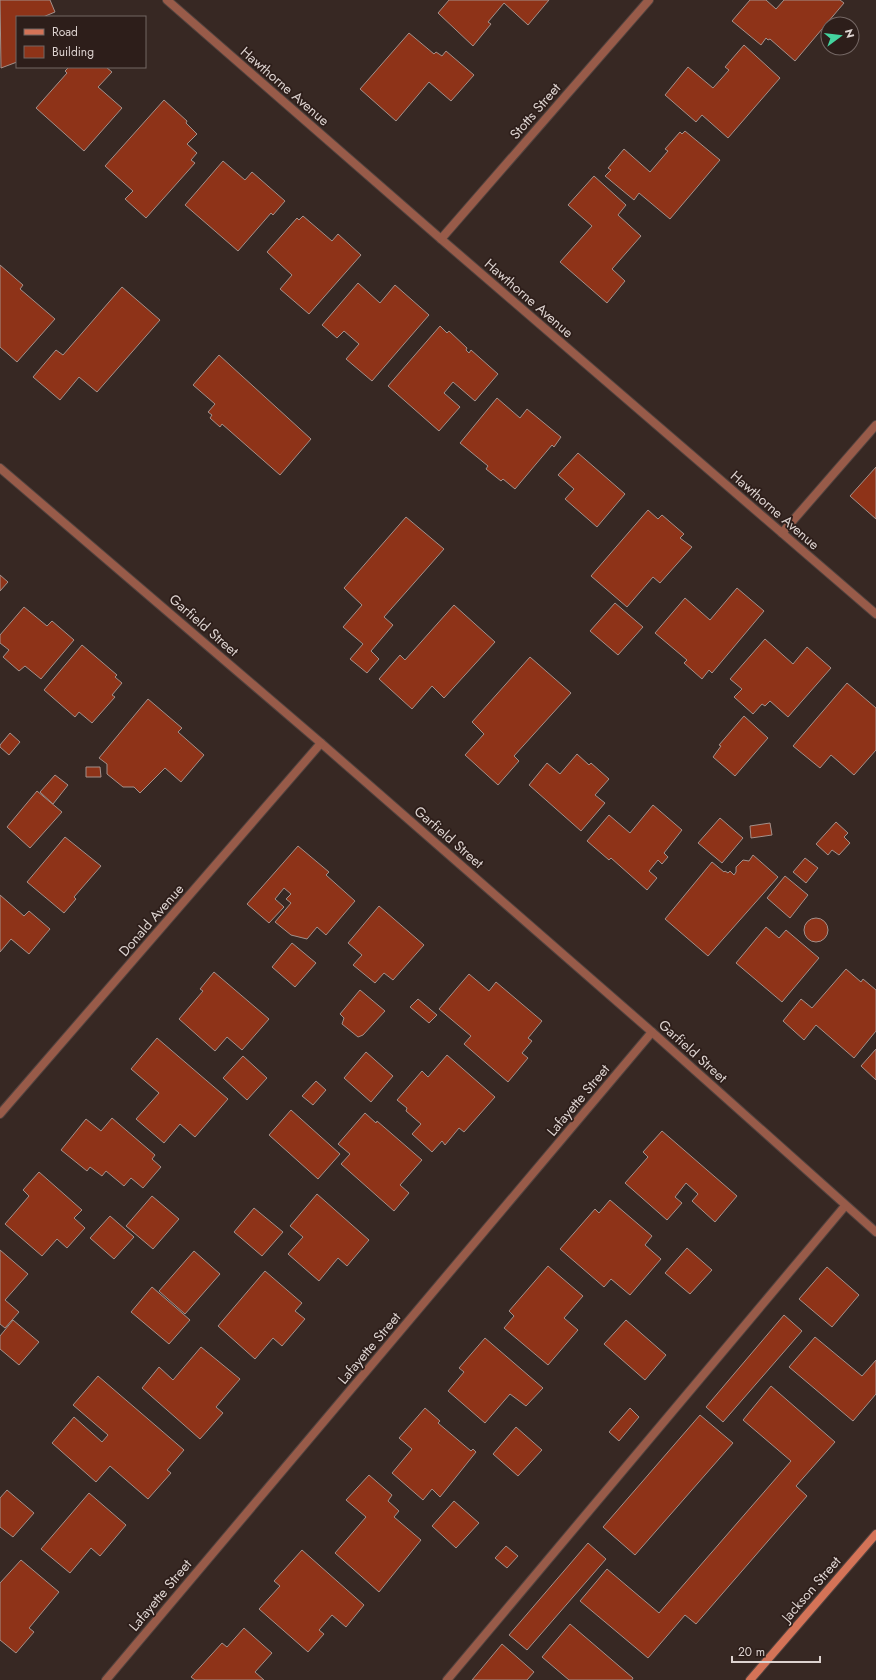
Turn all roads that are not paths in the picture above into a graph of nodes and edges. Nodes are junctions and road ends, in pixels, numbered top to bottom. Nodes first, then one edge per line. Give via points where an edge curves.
1 (168, 0) edge
2 (649, 0) edge
3 (441, 240) junction
4 (876, 424) edge
5 (0, 468) edge
6 (782, 533) junction
7 (876, 614) edge
8 (321, 743) junction
9 (652, 1032) junction
10 (0, 1114) edge
11 (845, 1206) junction
12 (876, 1232) edge
13 (876, 1534) edge
14 (106, 1680) edge
15 (447, 1680) edge
16 (750, 1680) edge

1 - 3 street, Hawthorne Avenue
2 - 3 street, Stotts Street
3 - 6 street, Hawthorne Avenue
4 - 6 street
5 - 8 street, Garfield Street
6 - 7 street, Hawthorne Avenue
8 - 9 street, Garfield Street
8 - 10 street, Donald Avenue
9 - 11 street, Garfield Street
9 - 14 street, Lafayette Street
11 - 12 street, Garfield Street
11 - 15 street
13 - 16 main road, Jackson Street

